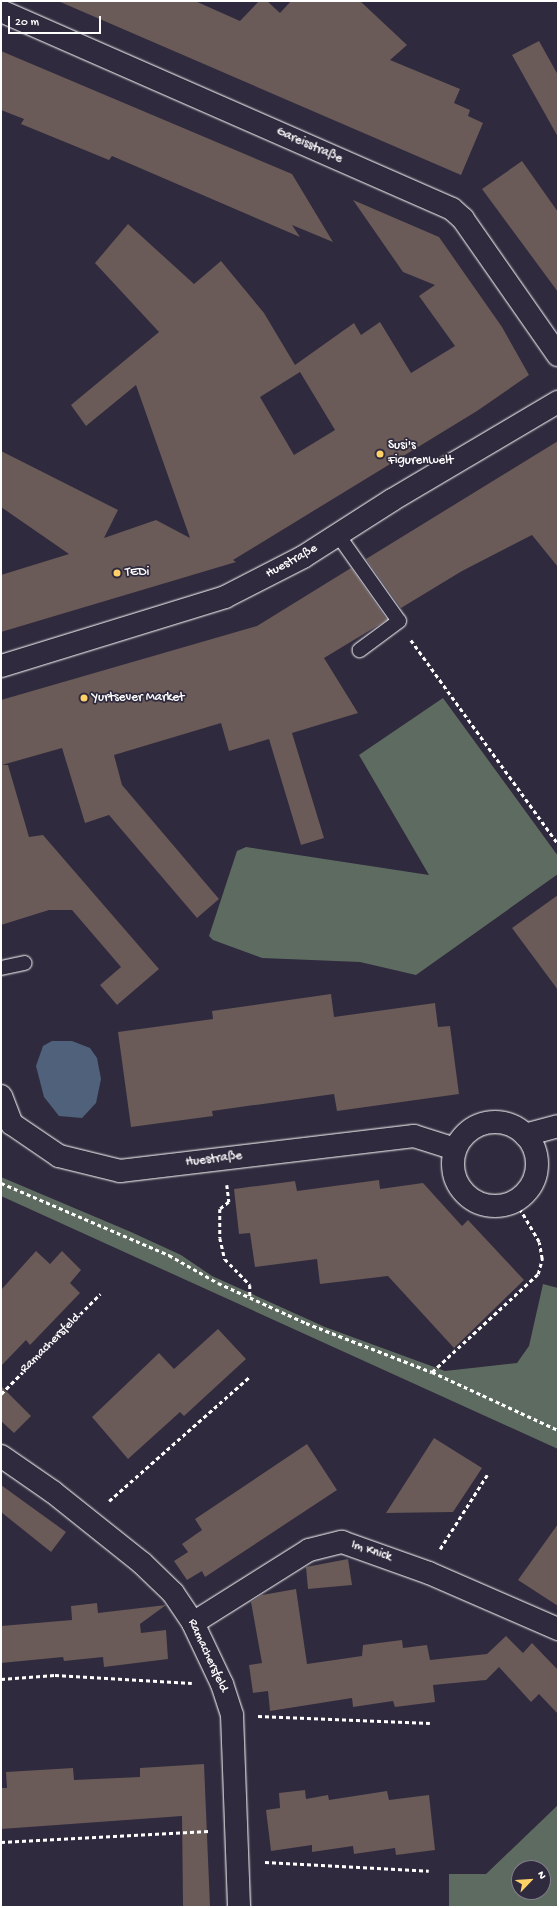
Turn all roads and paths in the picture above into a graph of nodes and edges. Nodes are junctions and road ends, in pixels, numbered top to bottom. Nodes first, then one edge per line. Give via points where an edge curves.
1 (1, 11) edge
2 (558, 355) edge
3 (558, 402) edge
4 (338, 535) junction
5 (399, 621) junction
6 (360, 650) dead end
7 (1, 666) edge
8 (558, 844) edge
9 (24, 963) dead end
10 (1, 968) edge
11 (1, 1096) edge
12 (558, 1126) edge
13 (525, 1135) junction
14 (455, 1149) junction
15 (225, 1159) junction
16 (1, 1183) edge
17 (515, 1201) junction
18 (100, 1294) dead end
19 (250, 1297) junction
20 (432, 1372) junction
21 (249, 1377) dead end
22 (1, 1394) edge
23 (558, 1430) edge
24 (1, 1456) edge
25 (486, 1475) dead end
26 (88, 1520) junction
27 (429, 1573) junction
28 (193, 1623) junction
29 (558, 1629) edge
30 (1, 1679) edge
31 (222, 1684) junction
32 (232, 1715) junction
33 (430, 1723) dead end
34 (238, 1829) junction
35 (1, 1842) edge
36 (238, 1860) junction
37 (429, 1871) dead end
38 (239, 1907) edge

1 - 2 street, Gareisstraße via 452,209 463,219
3 - 4 street, Huestraße
4 - 5 lane
4 - 7 street, Huestraße via 303,558 225,597
5 - 6 lane
5 - 8 path
9 - 10 lane
11 - 15 street, Huestraße via 12,1124 59,1156 120,1171
12 - 13 street
13 - 14 street via 510,1125 492,1122 470,1130
13 - 17 street via 533,1145 536,1171 525,1193
14 - 15 street, Huestraße via 414,1136
14 - 17 street via 455,1178 462,1190 473,1200 486,1205
15 - 19 path via 229,1202 220,1208 220,1238 225,1259 250,1285
16 - 19 path via 169,1255 218,1283
17 - 20 path via 539,1242 542,1259 538,1274
18 - 22 path, Ramachersfeld
19 - 20 path
20 - 23 path
21 - 26 path
24 - 26 street, Ramachersfeld
25 - 27 path via 440,1549
26 - 28 street, Ramachersfeld via 168,1588
27 - 28 street, Im Knick via 359,1546 342,1542 324,1544 295,1558
27 - 29 street, Im Knick
28 - 31 street, Ramachersfeld
30 - 31 path via 55,1675
31 - 32 street, Ramachersfeld
32 - 33 path
32 - 34 street, Ramachersfeld
34 - 35 path
34 - 36 street, Ramachersfeld
36 - 37 path
36 - 38 street, Ramachersfeld

